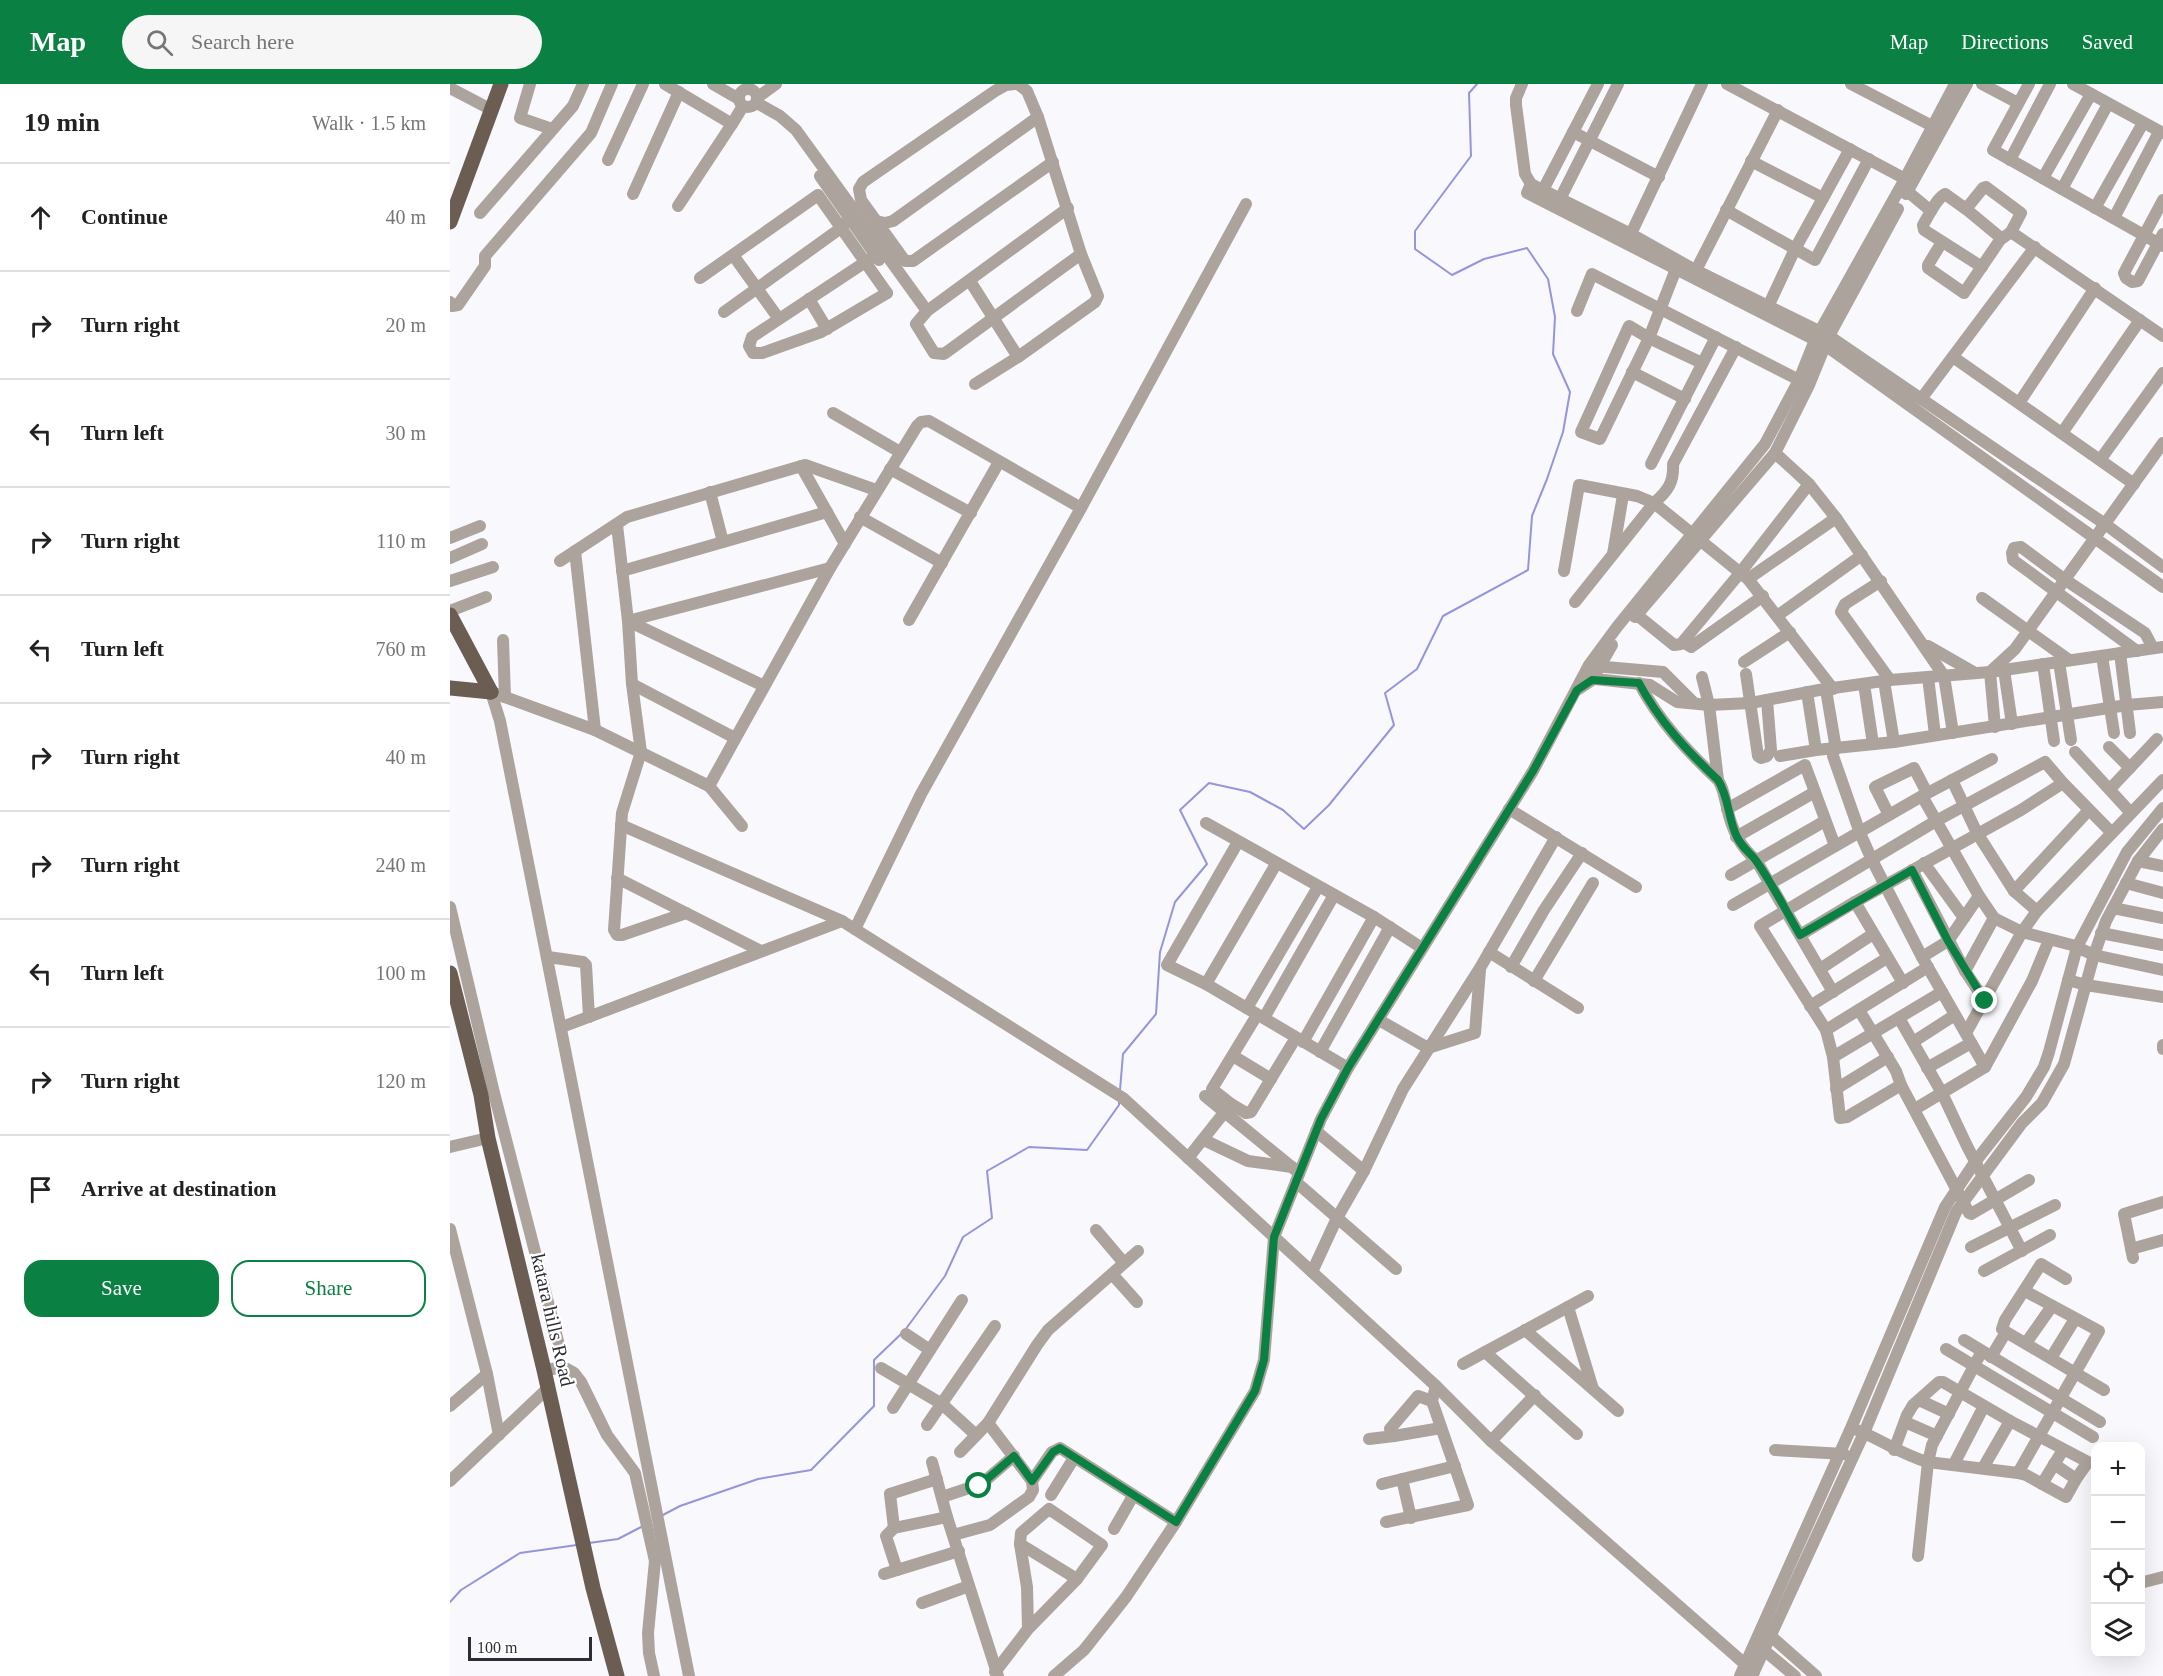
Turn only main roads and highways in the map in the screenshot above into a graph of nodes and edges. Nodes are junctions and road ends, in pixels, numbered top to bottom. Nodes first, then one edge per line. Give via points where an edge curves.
1 (501, 84) edge
2 (450, 222) edge
3 (450, 613) edge
4 (450, 688) edge
5 (450, 973) edge
6 (617, 1676) edge

1 - 2 main road
3 - 4 main road via 487,692
5 - 6 main road, katara hills Road via 487,1094 488,1138

